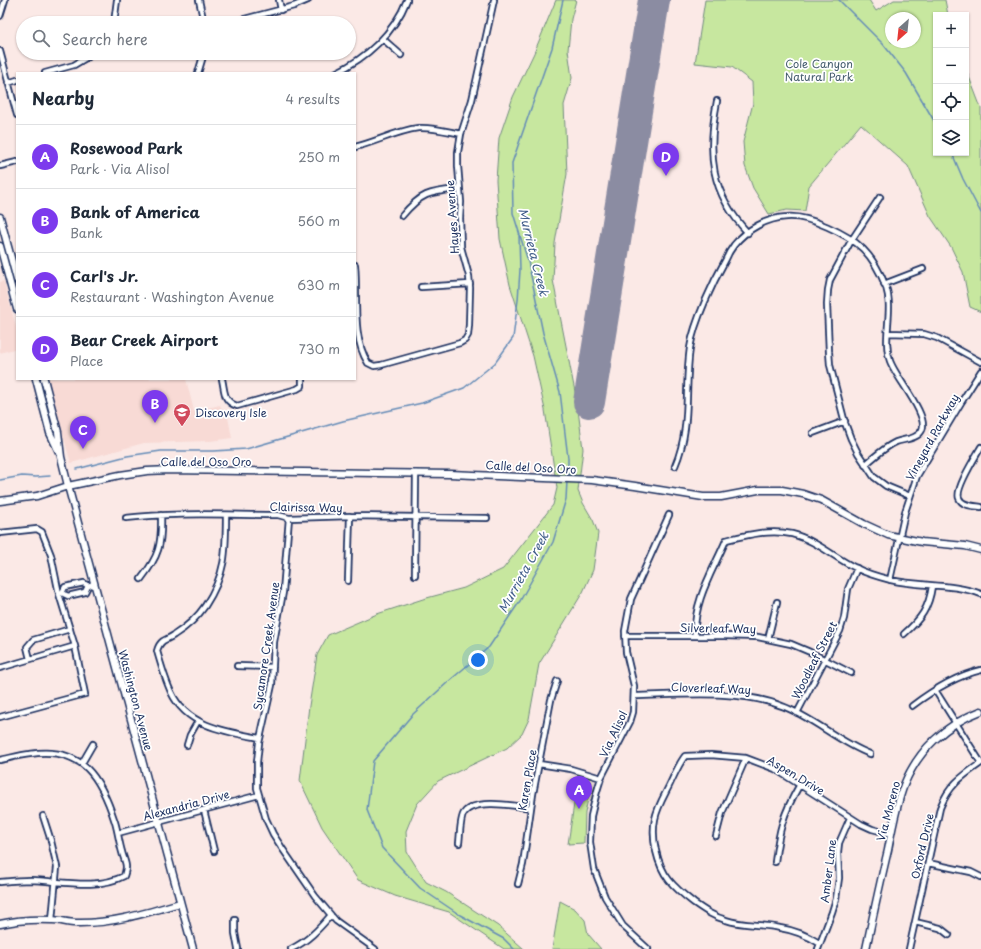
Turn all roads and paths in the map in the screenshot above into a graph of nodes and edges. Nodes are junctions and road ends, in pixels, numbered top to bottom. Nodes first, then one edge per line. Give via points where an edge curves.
1 (5, 0) edge
2 (117, 0) edge
3 (199, 0) edge
4 (279, 0) edge
5 (308, 0) edge
6 (407, 0) edge
7 (494, 0) edge
8 (281, 10) junction
9 (0, 16) edge
10 (115, 16) edge
11 (202, 16) edge
12 (257, 16) edge
13 (383, 39) junction
14 (0, 51) edge
15 (401, 55) dead end
16 (82, 60) edge
17 (202, 60) edge
18 (49, 72) edge
19 (198, 72) edge
20 (337, 72) edge
21 (16, 80) edge
22 (8, 83) junction
23 (717, 101) dead end
24 (16, 111) edge
25 (461, 134) junction
26 (356, 147) edge
27 (16, 162) edge
28 (0, 166) edge
29 (460, 189) junction
30 (880, 197) dead end
31 (402, 216) dead end
32 (0, 217) edge
33 (748, 233) junction
34 (851, 241) junction
35 (0, 246) edge
36 (923, 269) dead end
37 (16, 276) edge
38 (470, 284) junction
39 (884, 284) junction
40 (356, 287) edge
41 (421, 287) dead end
42 (16, 305) edge
43 (888, 333) junction
44 (981, 362) edge
45 (981, 371) edge
46 (37, 380) edge
47 (37, 380) edge
48 (44, 380) edge
49 (222, 380) edge
50 (302, 380) edge
51 (51, 405) junction
52 (845, 421) junction
53 (813, 433) dead end
54 (981, 447) edge
55 (61, 457) junction
56 (865, 465) junction
57 (675, 466) dead end
58 (416, 473) junction
59 (68, 486) junction
60 (910, 496) junction
61 (0, 502) edge
62 (981, 507) edge
63 (161, 515) junction
64 (226, 515) junction
65 (669, 515) dead end
66 (350, 516) junction
67 (416, 517) junction
68 (126, 518) dead end
69 (290, 518) junction
70 (486, 518) dead end
71 (0, 533) edge
72 (899, 538) junction
73 (981, 550) edge
74 (857, 568) junction
75 (415, 575) dead end
76 (141, 580) dead end
77 (890, 580) junction
78 (348, 581) dead end
79 (91, 585) junction
80 (70, 586) junction
81 (932, 586) junction
82 (60, 593) junction
83 (981, 594) edge
84 (72, 595) junction
85 (777, 602) dead end
86 (70, 629) junction
87 (904, 634) dead end
88 (625, 636) junction
89 (695, 636) junction
90 (768, 639) junction
91 (75, 646) junction
92 (30, 659) junction
93 (825, 660) junction
94 (237, 666) dead end
95 (273, 667) junction
96 (0, 668) edge
97 (981, 670) edge
98 (851, 673) dead end
99 (557, 681) dead end
100 (935, 690) junction
101 (634, 696) junction
102 (912, 706) dead end
103 (981, 711) edge
104 (797, 713) junction
105 (0, 717) edge
106 (198, 721) junction
107 (955, 723) junction
108 (260, 738) junction
109 (93, 744) dead end
110 (187, 745) dead end
111 (870, 754) dead end
112 (746, 758) junction
113 (0, 760) edge
114 (82, 763) junction
115 (981, 763) edge
116 (539, 764) junction
117 (602, 778) junction
118 (799, 786) junction
119 (259, 796) junction
120 (531, 808) junction
121 (204, 810) junction
122 (43, 816) dead end
123 (850, 818) junction
124 (158, 821) junction
125 (118, 833) junction
126 (891, 834) junction
127 (716, 836) dead end
128 (459, 843) dead end
129 (214, 851) dead end
130 (776, 862) dead end
131 (928, 862) junction
132 (981, 877) edge
133 (0, 882) edge
134 (55, 882) junction
135 (518, 884) dead end
136 (180, 903) junction
137 (331, 915) junction
138 (52, 920) junction
139 (235, 920) dead end
140 (915, 922) junction
141 (0, 924) edge
142 (949, 935) dead end
143 (819, 943) junction
144 (294, 948) edge
145 (194, 949) edge
146 (238, 949) edge
147 (375, 949) edge
148 (648, 949) edge
149 (818, 949) edge
150 (866, 949) edge
151 (909, 949) edge

1 - 9 street
2 - 10 street
3 - 11 street
4 - 8 street
5 - 8 street
6 - 13 street via 396,22
7 - 25 street, Hayes Avenue via 472,100
8 - 12 street
13 - 15 street
13 - 20 street via 358,60
14 - 22 street
16 - 18 street
17 - 19 street
21 - 22 street
22 - 24 street
23 - 33 street via 712,164 723,199
25 - 26 street via 417,128
25 - 29 street, Hayes Avenue via 458,166
27 - 28 street
29 - 31 street via 425,195 417,199
29 - 38 street, Hayes Avenue via 461,246
30 - 34 street
32 - 37 main road
33 - 34 street via 771,219 788,216 818,223
33 - 57 street via 734,245 718,272 693,331 687,414 682,450
34 - 39 street via 862,248 874,262
34 - 52 street via 830,280 828,290 828,352
35 - 42 main road
36 - 39 street
38 - 40 street, Hayes Avenue via 469,325 465,340 374,366 365,358 358,332
38 - 41 street
39 - 43 street via 888,304
43 - 44 street via 924,334 937,338
43 - 56 street via 890,361 921,416 923,429 919,435 895,443
45 - 60 street, Vineyard Parkway via 920,471
46 - 51 main road via 47,404
47 - 55 main road, Washington Avenue via 50,433
48 - 51 main road, Washington Avenue
49 - 50 street via 226,399 237,406 297,389 302,386
51 - 55 main road, Washington Avenue
52 - 53 street
52 - 56 street via 851,440
54 - 62 street via 958,495 963,503
55 - 59 main road, Washington Avenue
56 - 60 street via 874,477 886,486
58 - 59 main road, Calle del Oso Oro via 170,470 120,475
58 - 67 street
58 - 72 main road, Calle del Oso Oro via 592,480 703,497 721,497 758,490 782,490 821,500 877,531
59 - 61 main road, Calle del Oso Oro via 37,496
59 - 79 main road, Washington Avenue
60 - 72 street, Vineyard Parkway
63 - 64 street, Clairissa Way
63 - 68 street, Clairissa Way
63 - 76 street via 160,547
64 - 69 street, Clairissa Way via 278,515
64 - 106 street via 224,564 216,588 191,622 162,641 157,651 171,694 186,712
65 - 88 street, Via Alisol via 631,599
66 - 67 street, Clairissa Way
66 - 69 street, Clairissa Way
66 - 78 street
67 - 70 street, Clairissa Way
67 - 75 street
69 - 95 street, Sycamore Creek Avenue
71 - 82 street via 37,529 42,532 51,555
72 - 73 main road, Calle del Oso Oro
72 - 77 street, Vineyard Parkway
74 - 77 street
74 - 89 street via 792,534 769,532 726,540 698,604
74 - 93 street, Woodleaf Street via 848,589 843,625
77 - 81 street
79 - 80 street via 84,583
79 - 84 street via 86,592
79 - 124 main road, Washington Avenue
80 - 82 street
80 - 84 street
81 - 83 street
81 - 87 street via 924,613
82 - 84 street
82 - 86 street
85 - 90 street
86 - 91 street
86 - 92 street via 32,640 27,648
88 - 89 street, Silverleaf Way
88 - 101 street, Via Alisol
89 - 90 street, Silverleaf Way via 748,636
90 - 93 street, Silverleaf Way via 791,644
91 - 92 street
91 - 105 street via 85,694
92 - 96 street
93 - 98 street, Silverleaf Way
93 - 104 street, Woodleaf Street
94 - 95 street
95 - 108 street, Sycamore Creek Avenue via 272,685
97 - 100 street via 958,677
99 - 116 street, Karen Place
100 - 102 street
100 - 107 street
101 - 104 street, Cloverleaf Way via 745,696 783,706
101 - 117 street, Via Alisol via 630,722
103 - 107 main road, Via Moreno
104 - 111 street, Cloverleaf Way via 854,748
106 - 108 street via 217,730
106 - 110 street
107 - 115 street
107 - 126 main road, Via Moreno via 929,746 913,767 901,796
108 - 119 street, Sycamore Creek Avenue via 257,762
109 - 114 street
112 - 118 street, Aspen Drive via 775,769
112 - 127 street via 722,813
112 - 143 street, Aspen Drive via 685,756 655,819 655,847 659,860 668,880 685,896 718,918 780,928
113 - 114 street via 48,753 67,756
114 - 125 street via 106,795
115 - 131 street, Oxford Drive via 957,780 944,798
116 - 117 street via 571,769
116 - 120 street, Karen Place
117 - 148 street, Via Alisol via 591,816 590,842 594,869 605,897 623,926
118 - 123 street, Aspen Drive
118 - 130 street via 783,817
119 - 121 street, Alexandria Drive
119 - 137 street, Sycamore Creek Avenue via 266,819 282,848
120 - 128 street via 491,804 470,809 464,812 462,817
120 - 135 street, Karen Place
121 - 124 street, Alexandria Drive
121 - 129 street
122 - 134 street via 57,867
123 - 126 street, Aspen Drive via 872,829
123 - 143 street, Amber Lane via 839,843 839,878 834,906
124 - 125 street, Alexandria Drive
124 - 136 main road, Washington Avenue
125 - 134 street via 126,866 124,876 115,881
126 - 150 main road, Via Moreno
131 - 132 street via 971,872
131 - 140 street, Oxford Drive
133 - 134 street
134 - 138 street
136 - 138 main road via 106,922 75,923
136 - 145 main road, Washington Avenue
137 - 144 street via 315,933
137 - 147 street, Sycamore Creek Avenue
138 - 141 main road
139 - 146 street
140 - 142 street via 940,928
140 - 151 street, Oxford Drive
143 - 149 street, Amber Lane

